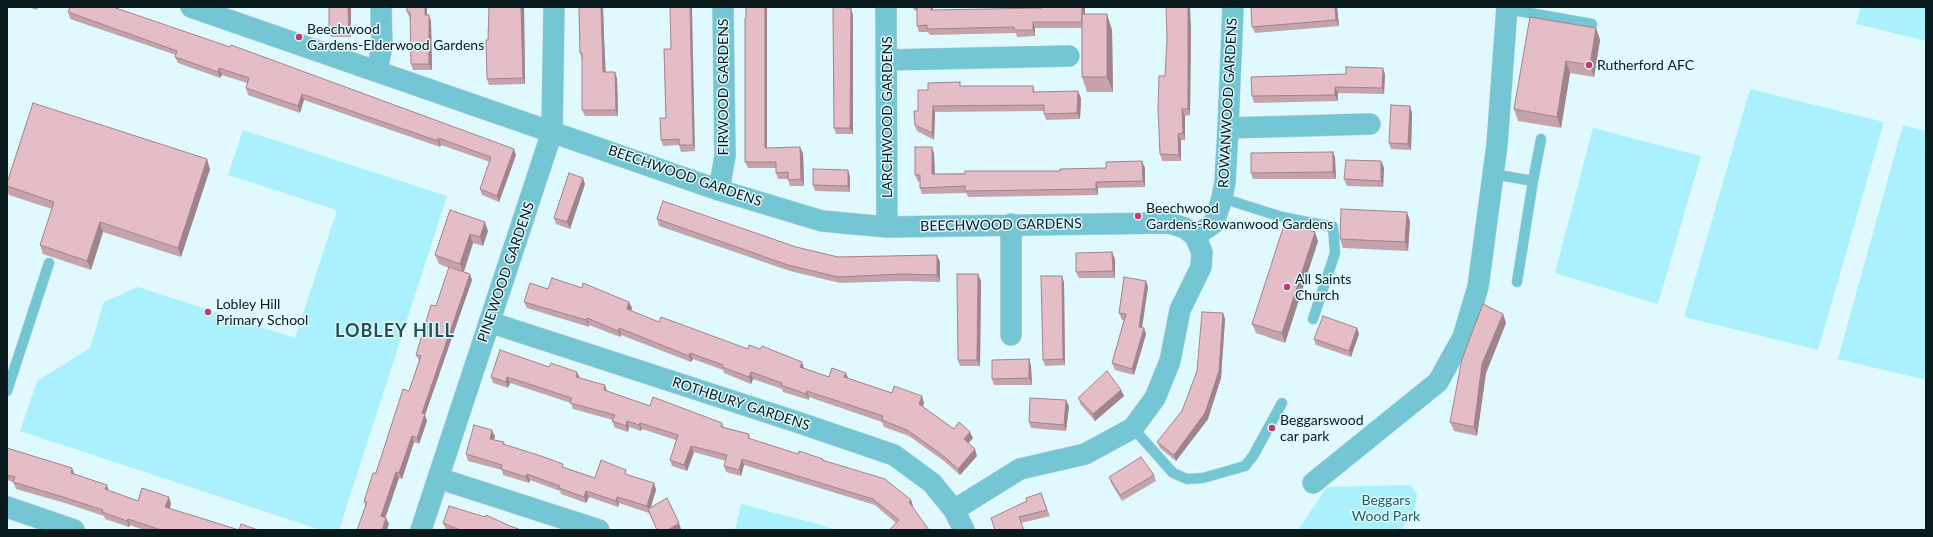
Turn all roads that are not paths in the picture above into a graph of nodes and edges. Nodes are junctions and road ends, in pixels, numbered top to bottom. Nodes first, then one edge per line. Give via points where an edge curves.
1 (191, 7) edge
2 (381, 7) edge
3 (554, 7) edge
4 (723, 7) edge
5 (886, 7) edge
6 (1233, 7) edge
7 (1507, 8) edge
8 (216, 11) edge
9 (1592, 24) dead end
10 (1070, 56) dead end
11 (886, 60) junction
12 (377, 71) junction
13 (1370, 124) dead end
14 (1228, 128) junction
15 (552, 132) junction
16 (1541, 139) dead end
17 (1493, 174) junction
18 (1532, 181) junction
19 (718, 190) junction
20 (1222, 198) junction
21 (1011, 224) junction
22 (887, 227) junction
23 (1196, 236) junction
24 (49, 263) dead end
25 (1517, 282) dead end
26 (1312, 320) dead end
27 (489, 322) junction
28 (1011, 335) dead end
29 (7, 391) edge
30 (1282, 403) dead end
31 (1133, 428) junction
32 (438, 478) junction
33 (1312, 483) dead end
34 (7, 507) edge
35 (954, 510) junction
36 (74, 530) edge
37 (421, 530) edge
38 (599, 530) edge
39 (964, 530) edge

1 - 8 street, BEECHWOOD GARDENS
2 - 12 street via 382,46
3 - 15 street, PINEWOOD GARDENS
4 - 19 street, FIRWOOD GARDENS via 725,156
5 - 11 street, LARCHWOOD GARDENS
6 - 14 street, ROWANWOOD GARDENS
7 - 9 lane
7 - 17 street
8 - 12 street, BEECHWOOD GARDENS
10 - 11 street
11 - 22 street, LARCHWOOD GARDENS
12 - 15 street, BEECHWOOD GARDENS
13 - 14 street
14 - 20 street, ROWANWOOD GARDENS
15 - 19 street, BEECHWOOD GARDENS
15 - 27 street, PINEWOOD GARDENS
16 - 18 lane
17 - 18 lane
17 - 33 street via 1478,287 1463,337 1438,382
18 - 25 lane
19 - 22 street, BEECHWOOD GARDENS via 822,221
20 - 23 street, ROWANWOOD GARDENS via 1214,223
20 - 26 lane via 1282,217 1332,227 1335,253
21 - 22 street, BEECHWOOD GARDENS
21 - 23 street, BEECHWOOD GARDENS via 1169,223 1185,228
21 - 28 street
23 - 31 street via 1202,252 1201,267 1180,310 1170,361 1155,398
24 - 29 lane
27 - 32 street, PINEWOOD GARDENS
27 - 35 street, ROTHBURY GARDENS via 800,422 894,455 932,483
30 - 31 lane via 1245,466 1203,478 1187,478 1173,473
31 - 35 street via 1085,454 1020,469
32 - 37 street, PINEWOOD GARDENS
32 - 38 street
34 - 36 street
35 - 39 street, ROTHBURY GARDENS

